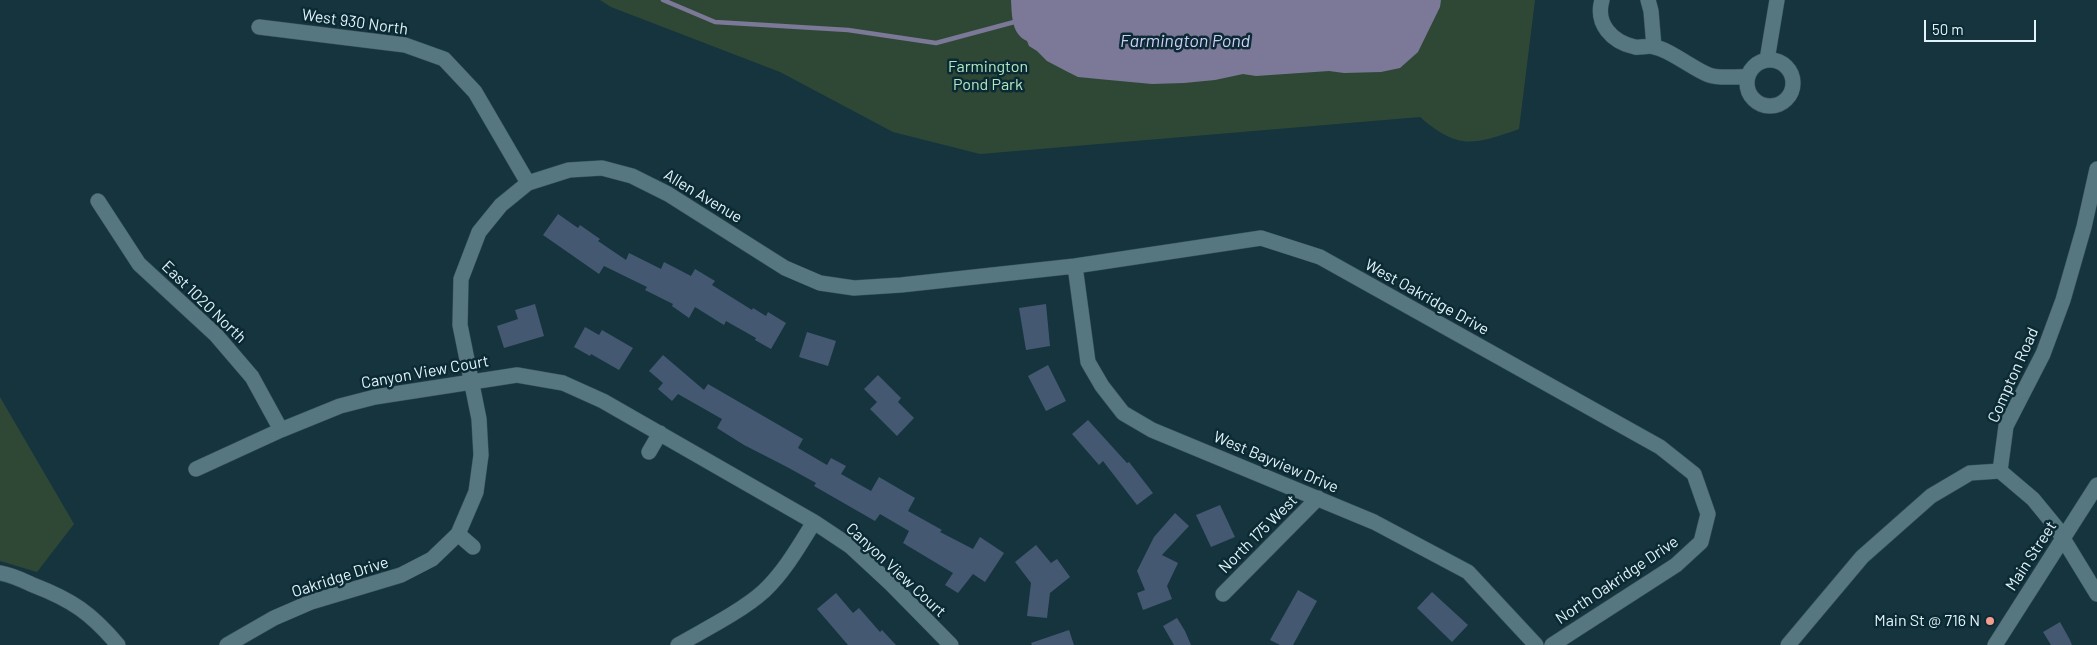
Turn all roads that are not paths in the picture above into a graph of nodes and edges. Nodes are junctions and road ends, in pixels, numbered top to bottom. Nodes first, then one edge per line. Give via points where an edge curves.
1 (1602, 0) edge
2 (1648, 0) edge
3 (1778, 0) edge
4 (259, 27) dead end
5 (1654, 46) junction
6 (1767, 60) junction
7 (1748, 77) junction
8 (2097, 168) edge
9 (528, 183) junction
10 (98, 202) dead end
11 (1075, 266) junction
12 (473, 382) junction
13 (281, 430) junction
14 (660, 433) junction
15 (649, 452) dead end
16 (196, 469) dead end
17 (2000, 470) junction
18 (2097, 485) edge
19 (1318, 498) junction
20 (1708, 514) joint
21 (814, 522) junction
22 (458, 534) junction
23 (2064, 537) junction
24 (473, 547) dead end
25 (0, 574) edge
26 (1223, 594) dead end
27 (2097, 594) edge
28 (118, 645) edge
29 (227, 645) edge
30 (678, 645) edge
31 (951, 645) edge
32 (1536, 645) edge
33 (1552, 645) edge
34 (1788, 645) edge
35 (1995, 645) edge

1 - 5 street via 1602,24 1611,36 1637,47
2 - 5 street
3 - 6 street
4 - 9 street, West 930 North via 405,46 444,59 475,92
5 - 7 street via 1710,76
6 - 7 street via 1755,66
6 - 7 street via 1782,63 1792,75 1792,91 1782,103 1775,106 1759,104 1749,92
8 - 17 street, Compton Road via 2064,300 2043,354 2006,426
9 - 11 street, Allen Avenue via 569,170 602,168 632,176 668,194 785,268 820,283 854,288 901,285
9 - 12 street, Allen Avenue via 501,205 479,232 461,280 460,325
10 - 13 street, East 1020 North via 139,264 216,335 252,378
11 - 19 street, West Bayview Drive via 1088,362 1123,413 1152,430
11 - 20 street, West Oakridge Drive via 1261,238 1320,257 1660,447 1694,474
12 - 13 street, Canyon View Court via 375,397 340,406
12 - 14 street, Canyon View Court via 517,375 563,383
12 - 22 street, Oakridge Drive via 480,418 481,455 476,492
13 - 16 street, Canyon View Court
14 - 15 street
14 - 21 street, Canyon View Court
17 - 23 street via 2033,499
17 - 34 street via 1970,473 1931,496 1862,557
18 - 23 street, Main Street
19 - 26 street, North 175 West
19 - 32 street, West Bayview Drive via 1374,522 1468,572
20 - 33 street, North Oakridge Drive via 1701,542 1676,565
21 - 30 street via 791,560 763,591
21 - 31 street, Canyon View Court via 850,546
22 - 24 street
22 - 29 street, Oakridge Drive via 432,559 401,575 311,602 274,618
23 - 27 street
23 - 35 street, Main Street
25 - 28 street via 56,594 80,607

